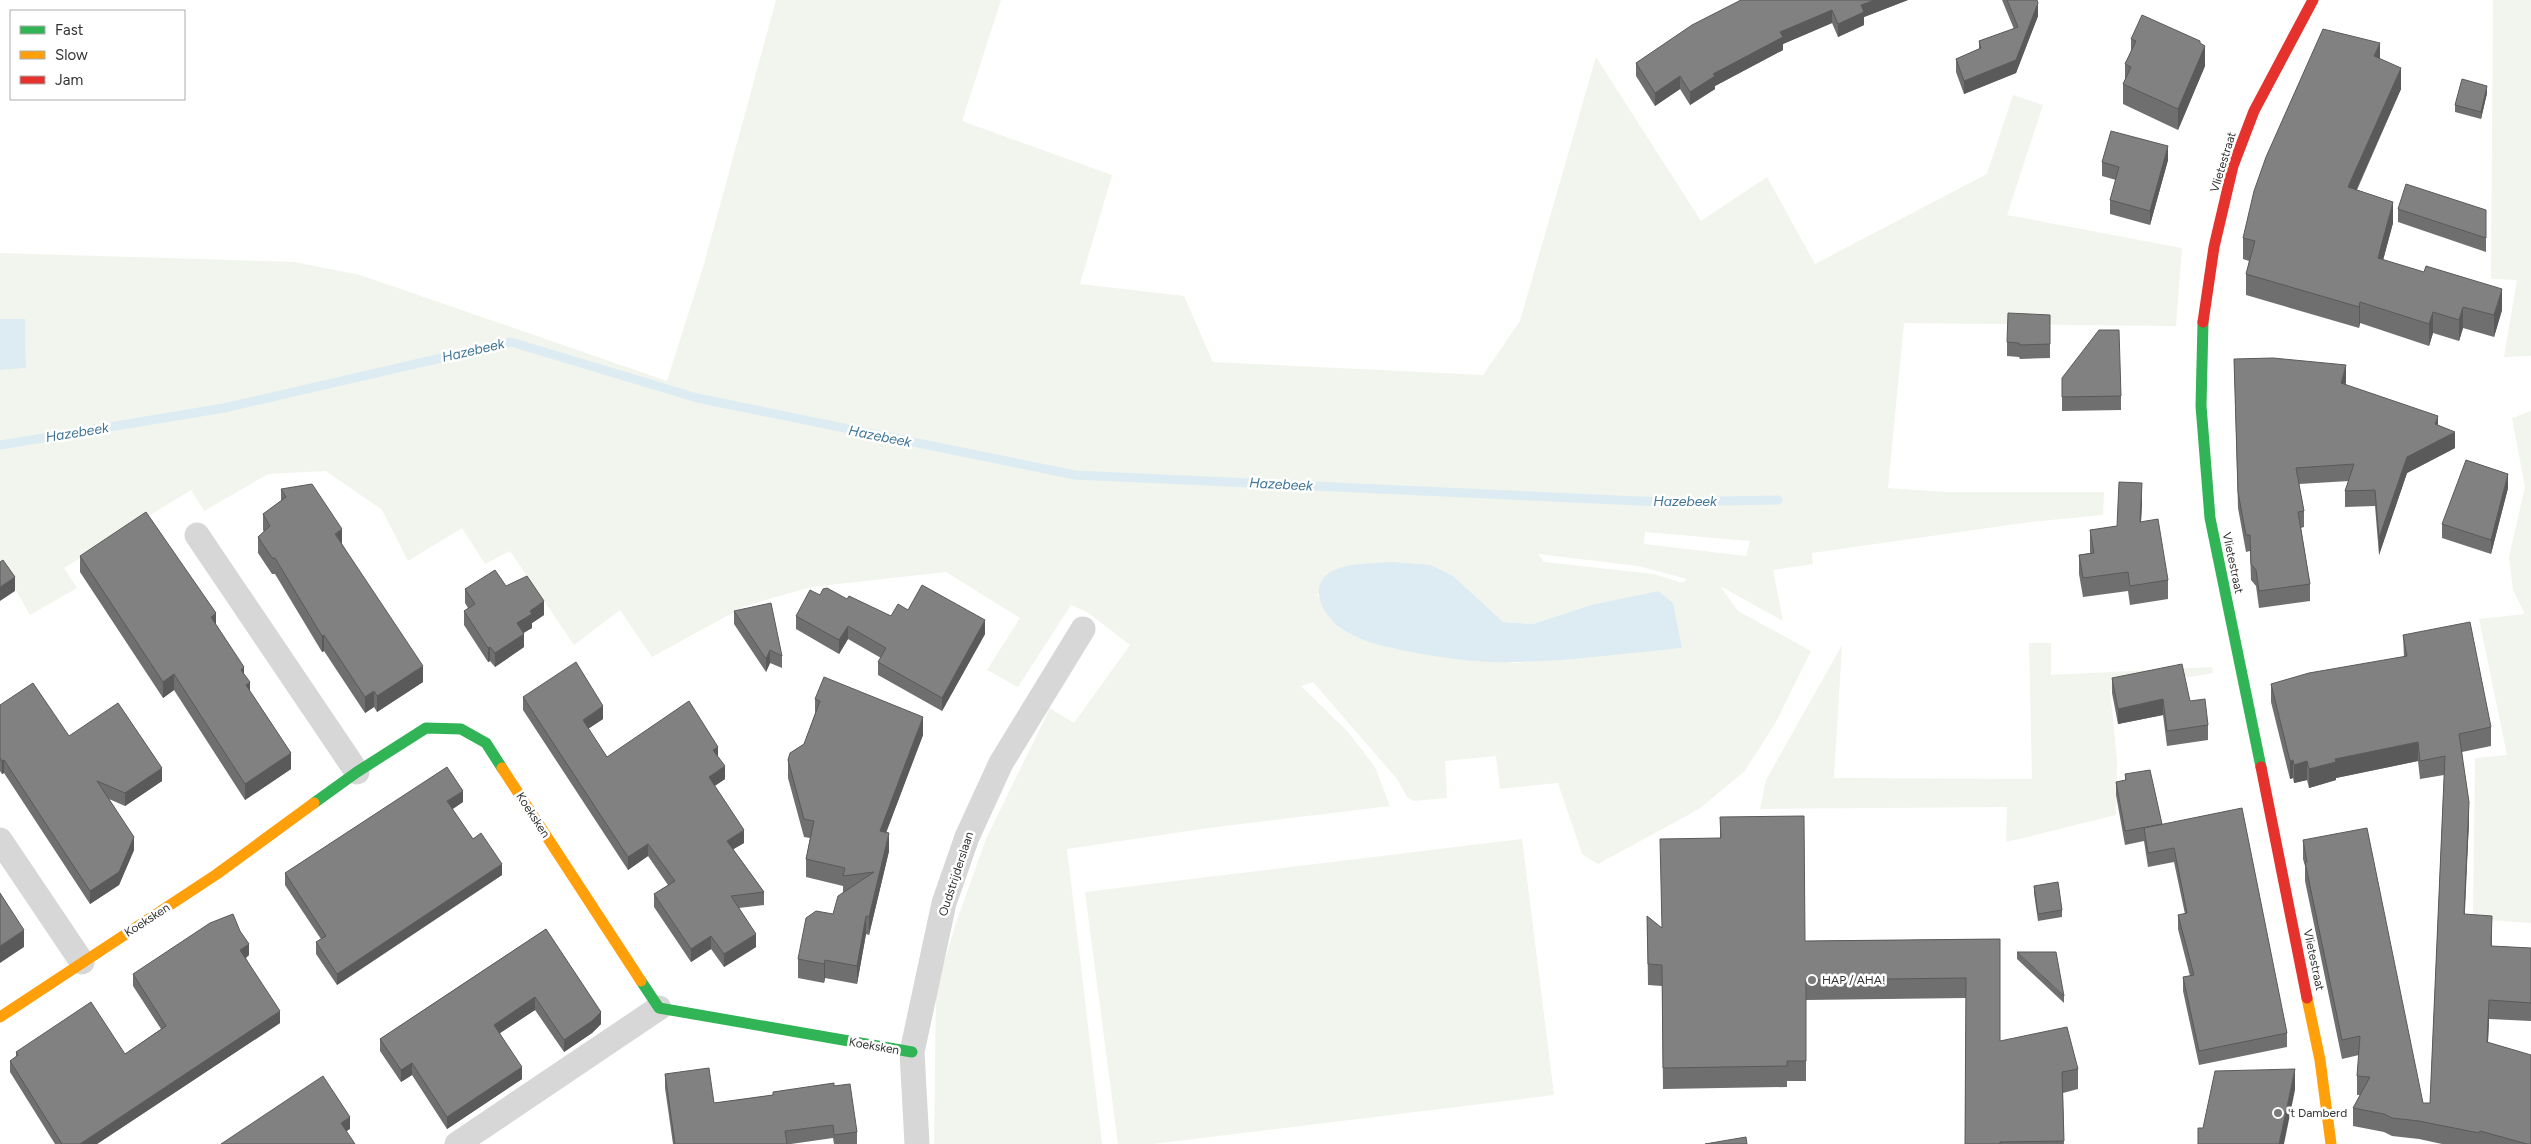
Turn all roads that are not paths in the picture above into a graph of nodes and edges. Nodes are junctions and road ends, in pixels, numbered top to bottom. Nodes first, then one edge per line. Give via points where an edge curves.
1 (2313, 0) edge
2 (196, 535) dead end
3 (1083, 629) dead end
4 (357, 772) junction
5 (0, 840) edge
6 (82, 962) junction
7 (659, 1008) junction
8 (0, 1016) edge
9 (912, 1052) junction
10 (457, 1144) edge
11 (917, 1144) edge
12 (2331, 1144) edge

1 - 12 street, Vlietestraat via 2254,111 2234,166 2214,247 2203,315 2201,406 2210,518 2320,1060
2 - 4 street
3 - 9 street, Oudstrijderslaan via 1001,763 967,837 944,903
4 - 6 street, Koeksken via 217,874
4 - 7 street, Koeksken via 426,728 461,729 486,744
5 - 6 street
6 - 8 street, Koeksken
7 - 9 street, Koeksken
7 - 10 street
9 - 11 street, Oudstrijderslaan

